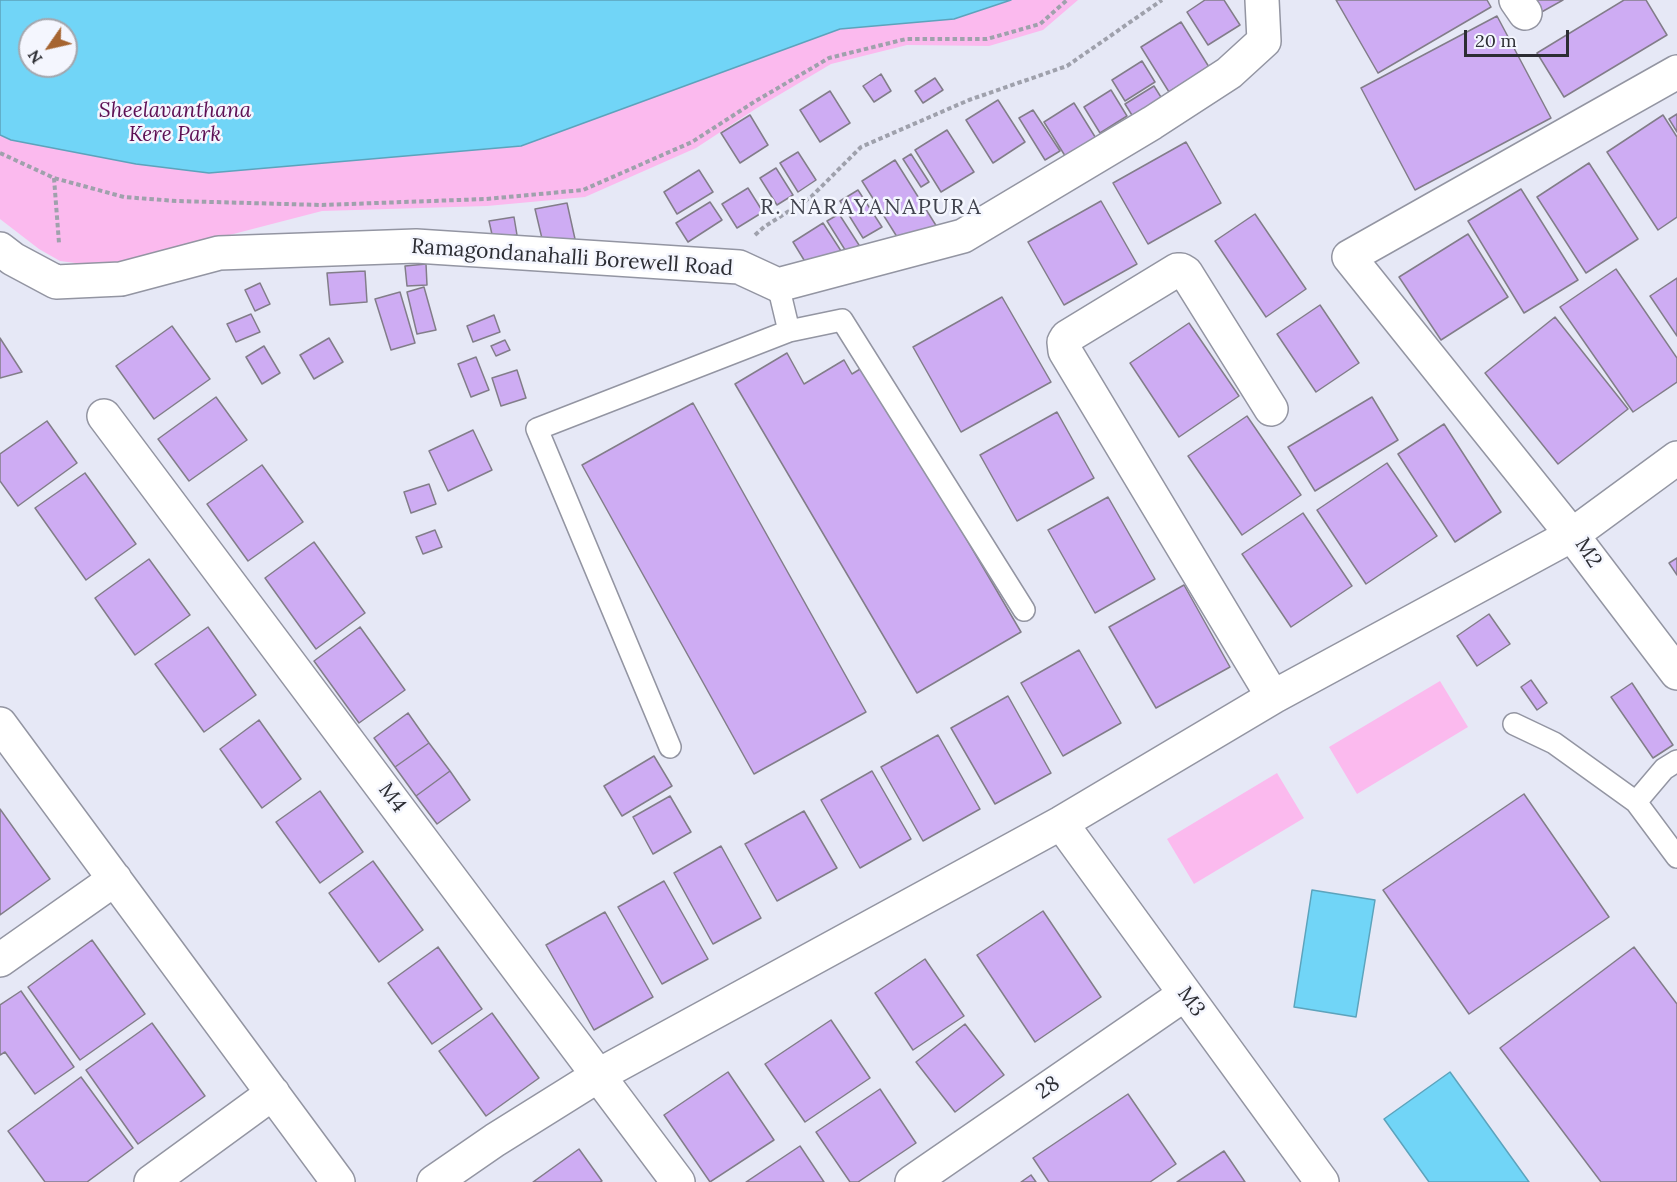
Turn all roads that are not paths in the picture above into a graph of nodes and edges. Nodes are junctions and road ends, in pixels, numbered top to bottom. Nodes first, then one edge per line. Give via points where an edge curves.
1 (1262, 0) edge
2 (1677, 72) edge
3 (0, 249) edge
4 (778, 285) junction
5 (789, 331) junction
6 (1271, 409) dead end
7 (104, 416) dead end
8 (1677, 458) edge
9 (1572, 535) junction
10 (1024, 610) dead end
11 (1677, 674) edge
12 (1273, 697) junction
13 (1514, 723) dead end
14 (0, 724) edge
15 (670, 747) dead end
16 (1677, 761) edge
17 (1636, 802) junction
18 (1061, 823) junction
19 (1677, 857) edge
20 (114, 879) junction
21 (0, 960) edge
22 (1185, 994) junction
23 (599, 1075) junction
24 (273, 1093) junction
25 (151, 1182) edge
26 (338, 1182) edge
27 (434, 1182) edge
28 (678, 1182) edge
29 (912, 1182) edge
30 (1322, 1182) edge

1 - 4 street via 1264,41 1229,73 963,236
2 - 9 street via 1348,257
3 - 4 street, Ramagondanahalli Borewell Road via 56,282 121,279 219,252 416,246 739,267
4 - 5 lane
5 - 10 lane via 842,320
5 - 15 lane via 537,429
6 - 12 street via 1181,270 1064,342 1065,351
7 - 23 street, M4
8 - 9 street, M2
9 - 11 street, M2
9 - 12 street
12 - 18 street
13 - 17 lane via 1554,743
14 - 20 street
16 - 17 lane
17 - 19 lane
18 - 22 street, M3
18 - 23 street
20 - 21 street
20 - 24 street
22 - 29 street, 28
22 - 30 street, M3
23 - 27 street
23 - 28 street, M4
24 - 25 street
24 - 26 street

